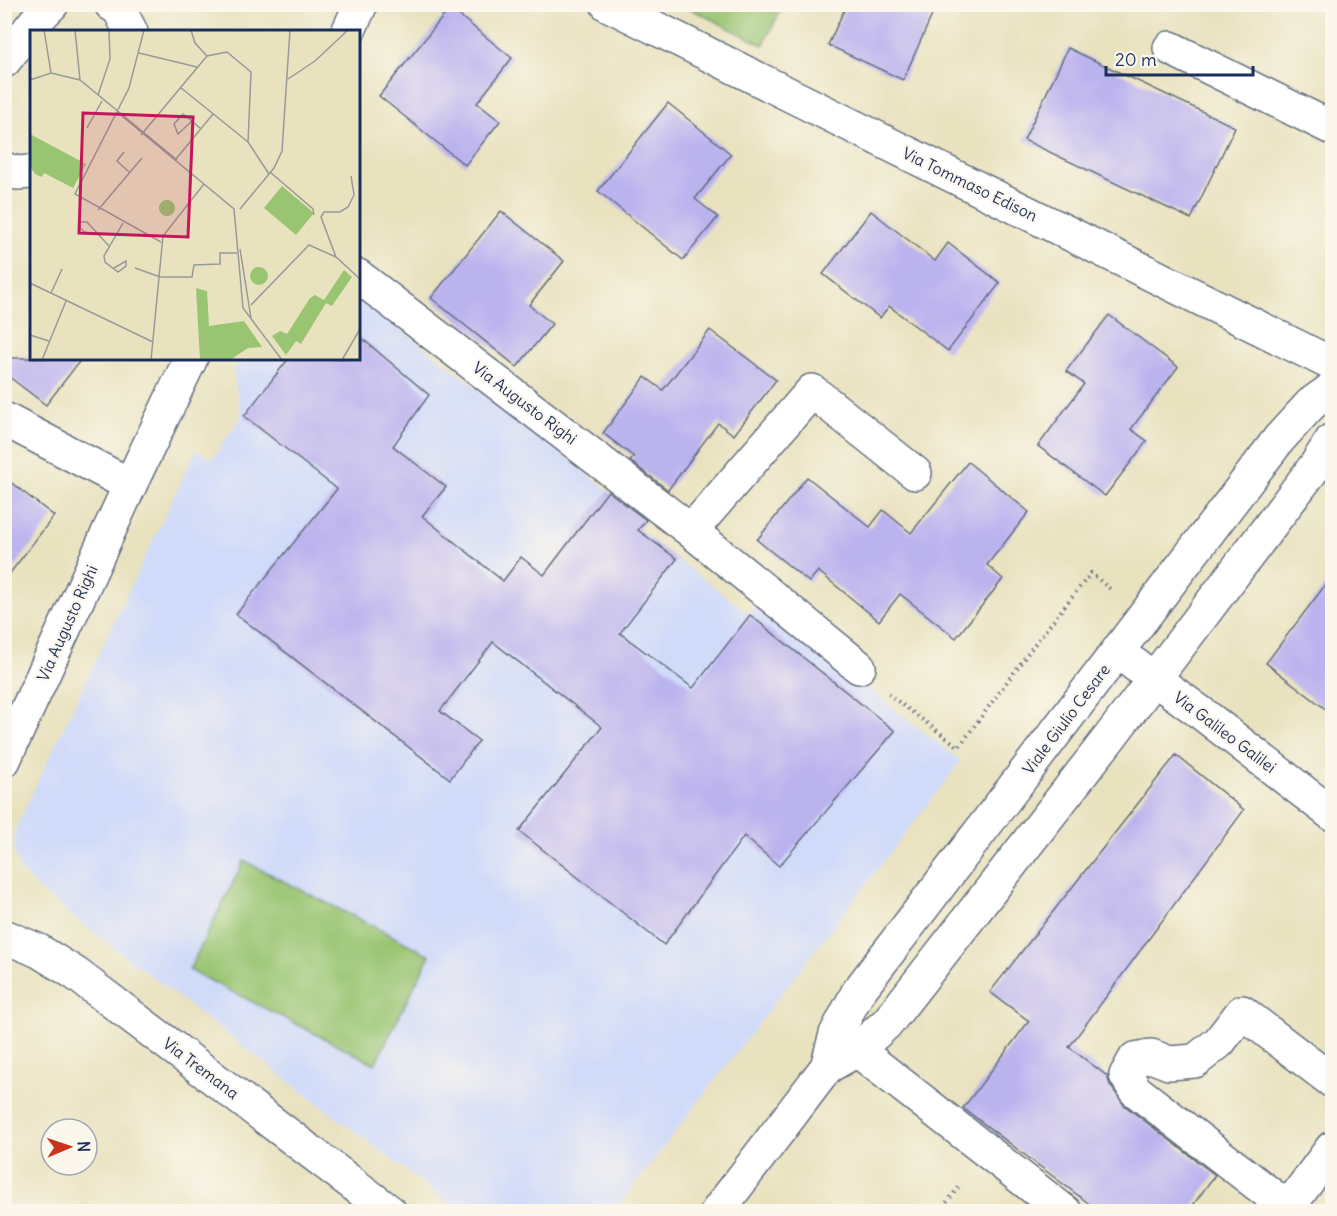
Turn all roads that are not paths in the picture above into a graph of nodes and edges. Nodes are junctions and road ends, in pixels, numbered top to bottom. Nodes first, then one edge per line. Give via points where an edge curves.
1 (52, 4) edge
2 (111, 4) edge
3 (361, 4) edge
4 (607, 4) edge
5 (130, 30) edge
6 (349, 30) edge
7 (1170, 48) dead end
8 (4, 61) edge
9 (1332, 128) edge
10 (4, 169) edge
11 (30, 172) edge
12 (360, 278) edge
13 (190, 360) edge
14 (1332, 364) edge
15 (1332, 389) edge
16 (4, 419) edge
17 (1332, 440) edge
18 (915, 473) dead end
19 (130, 485) junction
20 (691, 531) junction
21 (1116, 651) junction
22 (859, 667) road end
23 (1152, 678) junction
24 (4, 760) edge
25 (1332, 814) edge
26 (4, 936) edge
27 (857, 1050) junction
28 (827, 1067) junction
29 (1332, 1081) edge
30 (1332, 1148) edge
31 (1286, 1210) edge
32 (390, 1212) edge
33 (717, 1212) edge
34 (1065, 1212) edge

1 - 8 street
2 - 5 street via 119,9
3 - 6 street
4 - 14 street, Via Tommaso Edison
7 - 9 street
10 - 11 street
12 - 20 street, Via Augusto Righi
13 - 19 street, Via Augusto Righi
15 - 21 street, Viale Giulio Cesare via 1311,404 1279,439
16 - 19 street
17 - 23 street, Viale Giulio Cesare
18 - 20 street via 812,391
19 - 24 street, Via Augusto Righi
20 - 22 street, Via Augusto Righi
21 - 23 street, Via Galileo Galilei
21 - 28 street, Viale Giulio Cesare via 858,992 836,1034
23 - 25 street, Via Galileo Galilei
23 - 27 street, Viale Giulio Cesare via 888,1022
26 - 32 street, Via Tremana via 39,951 76,974
27 - 28 street, Viale Giulio Cesare
27 - 34 street
28 - 33 street, Viale Giulio Cesare
29 - 31 street via 1242,1012 1219,1041 1195,1061 1169,1063 1151,1056 1135,1059 1126,1075 1135,1090
30 - 31 street

